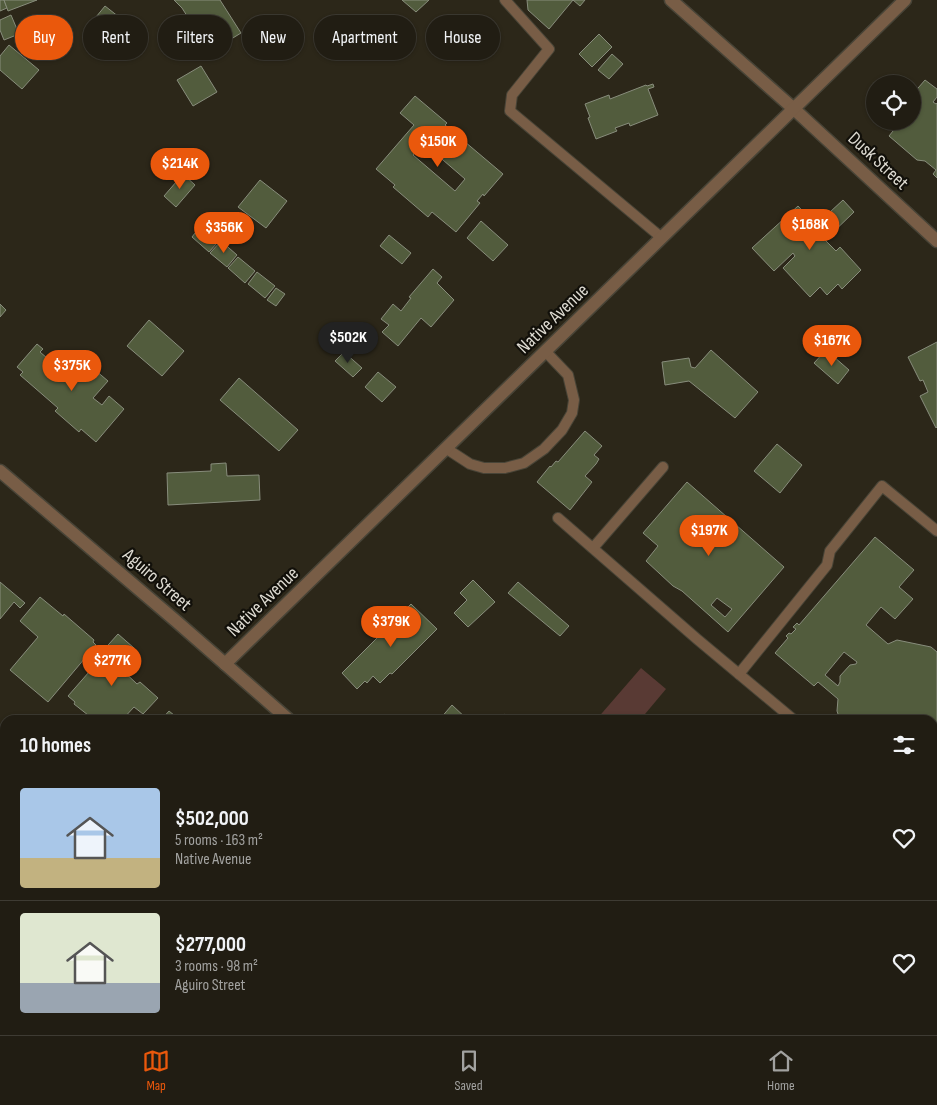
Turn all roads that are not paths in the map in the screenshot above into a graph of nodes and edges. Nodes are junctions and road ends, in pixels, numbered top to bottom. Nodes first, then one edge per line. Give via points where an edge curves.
1 (505, 0) edge
2 (671, 0) edge
3 (905, 0) edge
4 (794, 109) junction
5 (662, 238) junction
6 (937, 241) edge
7 (546, 352) junction
8 (447, 449) junction
9 (663, 468) dead end
10 (0, 471) edge
11 (558, 518) dead end
12 (937, 531) edge
13 (593, 548) junction
14 (225, 664) junction
15 (739, 674) junction
16 (283, 715) edge
17 (788, 715) edge

1 - 5 lane via 549,49 512,95 510,111
2 - 4 street, Dusk Street
3 - 4 street, Native Avenue
4 - 5 street, Native Avenue
4 - 6 street, Dusk Street
5 - 7 street, Native Avenue
7 - 8 street, Native Avenue
7 - 8 lane via 568,375 574,400 572,413 562,430 544,449 524,463 505,468 470,464
8 - 14 street, Native Avenue
9 - 13 lane
10 - 14 street, Aguiro Street
11 - 13 lane
12 - 15 lane via 882,486 830,551 827,565
13 - 15 lane
14 - 16 street, Aguiro Street
15 - 17 lane

